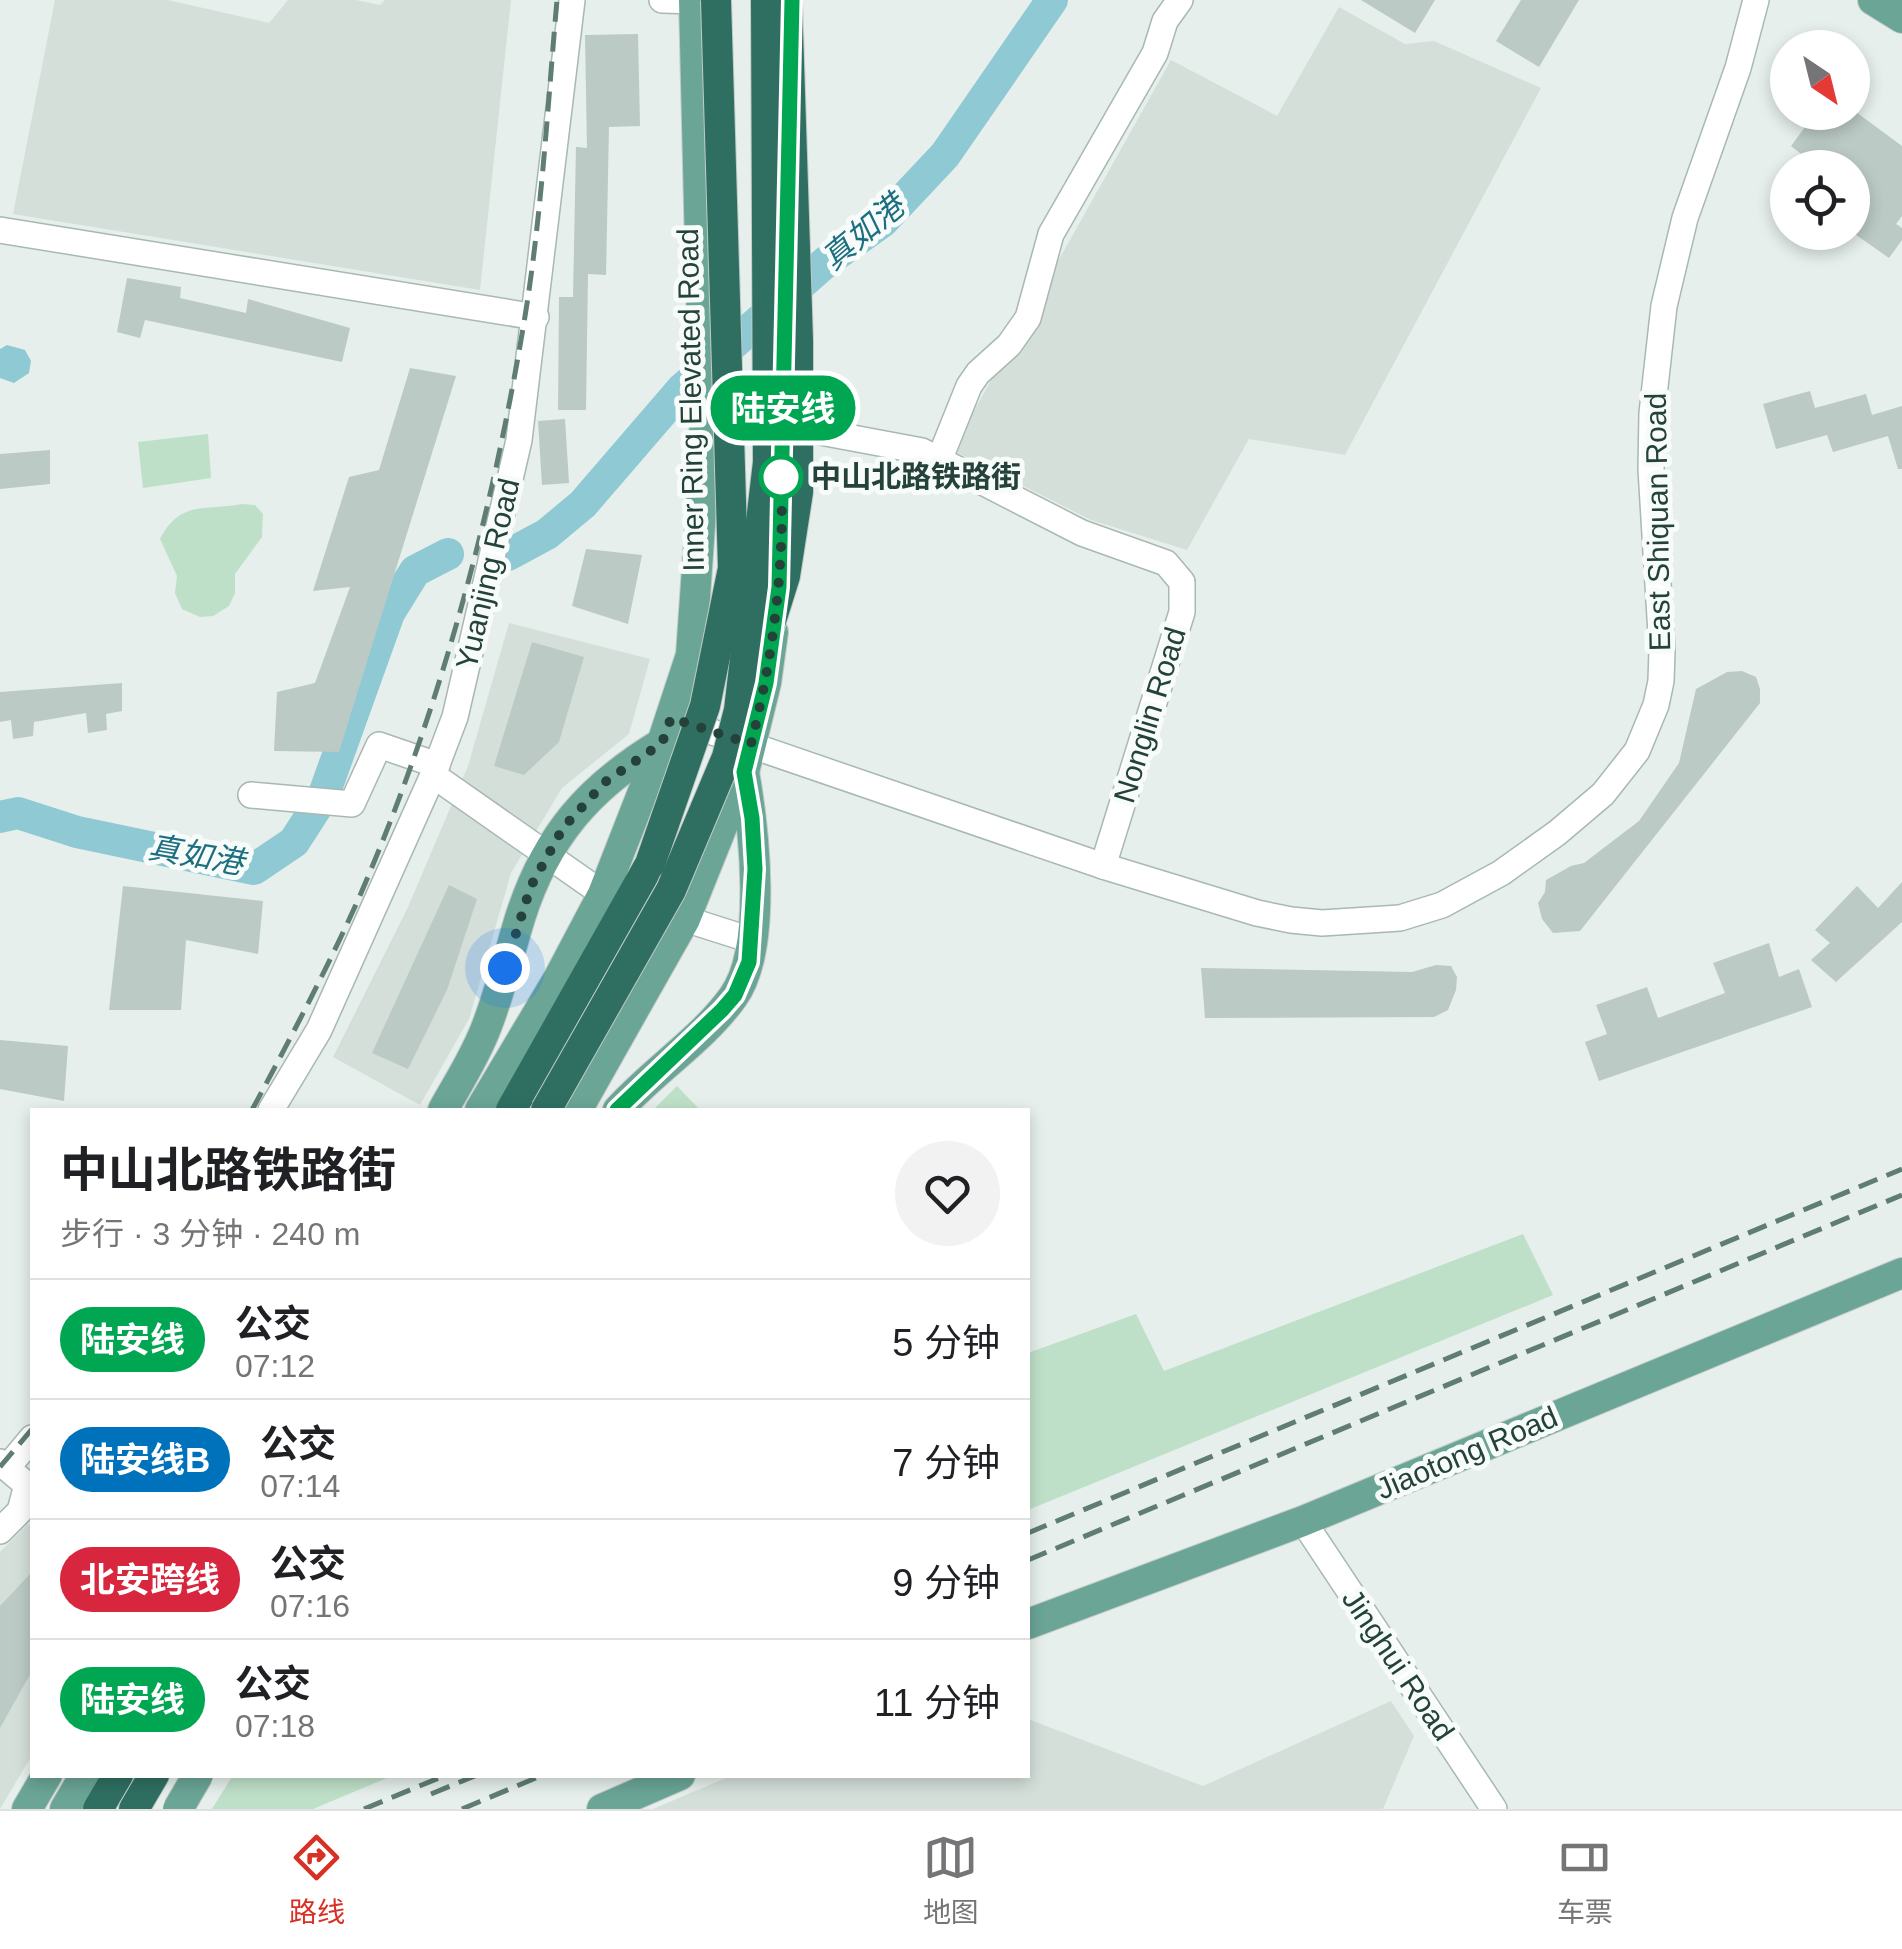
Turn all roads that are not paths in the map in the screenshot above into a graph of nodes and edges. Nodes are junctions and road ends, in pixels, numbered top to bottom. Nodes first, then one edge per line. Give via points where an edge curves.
1 (572, 0) edge
2 (662, 0) edge
3 (716, 0) edge
4 (766, 0) edge
5 (790, 0) edge
6 (1180, 0) edge
7 (1756, 0) edge
8 (694, 1) edge
9 (1886, 8) edge
10 (1902, 33) edge
11 (0, 230) edge
12 (536, 317) junction
13 (783, 425) junction
14 (940, 458) junction
15 (666, 731) junction
16 (741, 758) junction
17 (435, 770) junction
18 (250, 796) dead end
19 (546, 855) junction
20 (1103, 866) junction
21 (603, 894) junction
22 (686, 919) junction
23 (751, 940) junction
24 (494, 1104) edge
25 (272, 1108) edge
26 (444, 1108) edge
27 (547, 1108) edge
28 (578, 1108) edge
29 (620, 1108) edge
30 (1902, 1273) edge
31 (30, 1440) edge
32 (4, 1465) edge
33 (1303, 1521) junction
34 (0, 1532) edge
35 (1030, 1623) edge
36 (45, 1778) edge
37 (83, 1778) edge
38 (116, 1778) edge
39 (152, 1778) edge
40 (196, 1778) edge
41 (211, 1778) edge
42 (673, 1778) edge
43 (27, 1809) edge
44 (65, 1809) edge
45 (98, 1809) edge
46 (134, 1809) edge
47 (168, 1809) edge
48 (178, 1809) edge
49 (602, 1809) edge
50 (1494, 1809) edge

1 - 12 street, Yuanjing Road
2 - 8 street
3 - 24 highway, Inner Ring Elevated Road, bridge via 734,568 705,706 650,864
4 - 16 highway, Inner Ring Elevated Road, bridge via 768,462 738,710
5 - 13 main road
5 - 16 highway, bridge via 798,492
6 - 14 street via 1051,234 1028,318 969,386
7 - 20 street, East Shiquan Road via 1685,218 1664,306 1652,432 1661,682 1637,750 1603,794 1501,873 1442,905 1400,918 1322,924 1256,913
8 - 15 main road via 705,453 691,655
9 - 10 street
11 - 12 street
12 - 17 street, Yuanjing Road via 519,440 455,717
13 - 14 street, Nonglin Road
13 - 16 main road via 779,587 766,683
14 - 20 street, Nonglin Road via 1082,533 1166,564 1182,582 1182,612
15 - 16 street
15 - 19 main road via 586,799
15 - 21 main road
16 - 20 street
16 - 22 main road
16 - 23 main road via 755,869
16 - 27 highway, Inner Ring Elevated Road, bridge
17 - 18 street via 380,745 352,804
17 - 19 street
17 - 25 street, Yuanjing Road via 319,1030
19 - 21 street
19 - 26 main road via 488,1024
21 - 24 main road
22 - 23 street
22 - 28 main road
23 - 29 main road via 735,995
30 - 33 main road, Jiaotong Road
31 - 32 street
32 - 34 street via 28,1485 20,1511
33 - 35 main road, Jiaotong Road
33 - 50 street, Jinghui Road
36 - 43 main road
37 - 44 main road
38 - 45 highway
39 - 46 highway
40 - 48 main road, bridge
41 - 47 main road
42 - 49 main road

